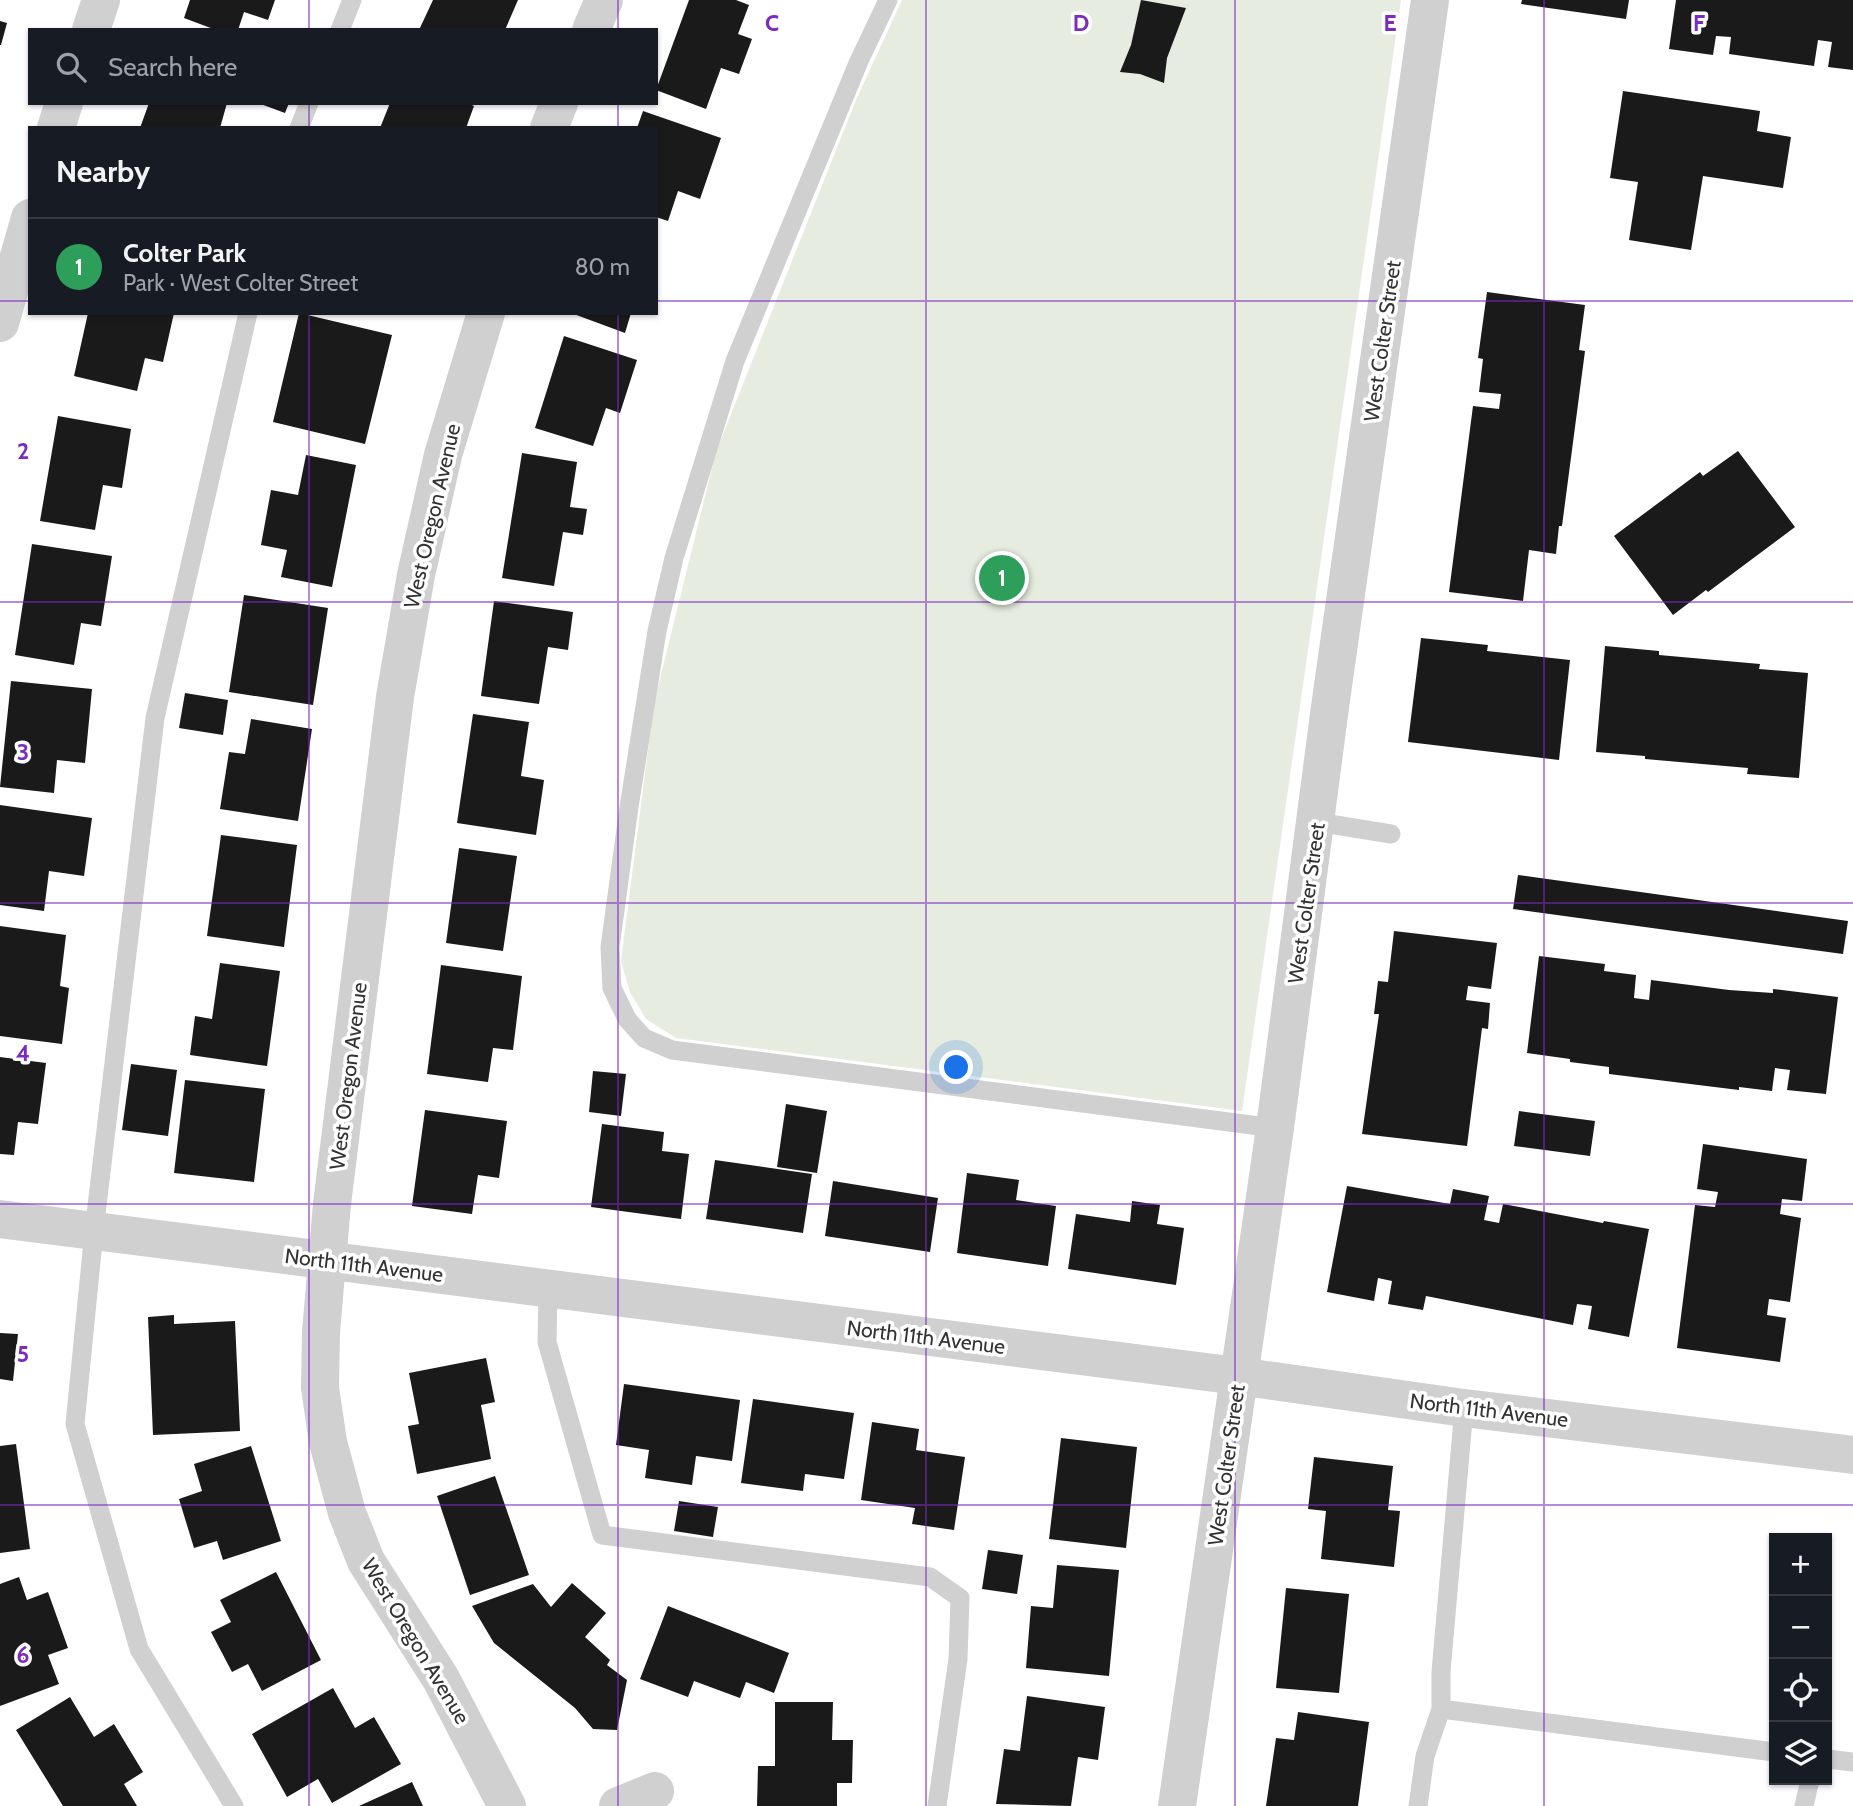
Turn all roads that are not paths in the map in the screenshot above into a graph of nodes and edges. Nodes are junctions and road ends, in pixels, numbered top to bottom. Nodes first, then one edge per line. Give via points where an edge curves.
1 (101, 0) edge
2 (352, 0) edge
3 (604, 0) edge
4 (888, 0) edge
5 (1430, 0) edge
6 (91, 28) edge
7 (341, 28) edge
8 (592, 28) edge
9 (63, 105) edge
10 (308, 105) edge
11 (558, 105) edge
12 (57, 126) edge
13 (300, 126) edge
14 (551, 126) edge
15 (28, 225) edge
16 (248, 315) edge
17 (485, 315) edge
18 (0, 323) edge
19 (1317, 822) junction
20 (1391, 834) dead end
21 (1275, 1128) junction
22 (0, 1219) edge
23 (94, 1231) junction
24 (327, 1260) junction
25 (548, 1290) junction
26 (1238, 1377) junction
27 (1464, 1408) junction
28 (1853, 1455) edge
29 (1441, 1709) junction
30 (1769, 1751) edge
31 (1832, 1760) edge
32 (1853, 1762) edge
33 (1809, 1785) edge
34 (655, 1791) dead end
35 (234, 1806) edge
36 (507, 1806) edge
37 (618, 1806) edge
38 (937, 1806) edge
39 (1177, 1806) edge
40 (1418, 1806) edge
41 (1804, 1806) edge

1 - 6 street
2 - 7 lane
3 - 8 street
4 - 21 lane via 735,361 674,558 657,631 629,807 610,947 612,988 627,1019 644,1038 672,1050
5 - 19 street, West Colter Street
9 - 12 street
10 - 13 lane
11 - 14 street
15 - 18 street
16 - 23 lane via 155,718
17 - 24 street, West Oregon Avenue via 443,455 416,575 382,799
19 - 20 lane
19 - 21 street, West Colter Street
21 - 26 street, West Colter Street
22 - 23 street, North 11th Avenue
23 - 24 street, North 11th Avenue
23 - 35 lane via 75,1424 139,1649
24 - 25 street, North 11th Avenue
24 - 36 street, West Oregon Avenue via 320,1388 328,1442 347,1513 366,1560 441,1679
25 - 26 street, North 11th Avenue
25 - 38 lane via 547,1342 602,1535 930,1577 960,1598 958,1659
26 - 27 street, North 11th Avenue
26 - 39 street, West Colter Street
27 - 28 street, North 11th Avenue
27 - 29 lane
29 - 30 lane
29 - 40 lane via 1425,1756
31 - 32 lane
33 - 41 lane
34 - 37 street

